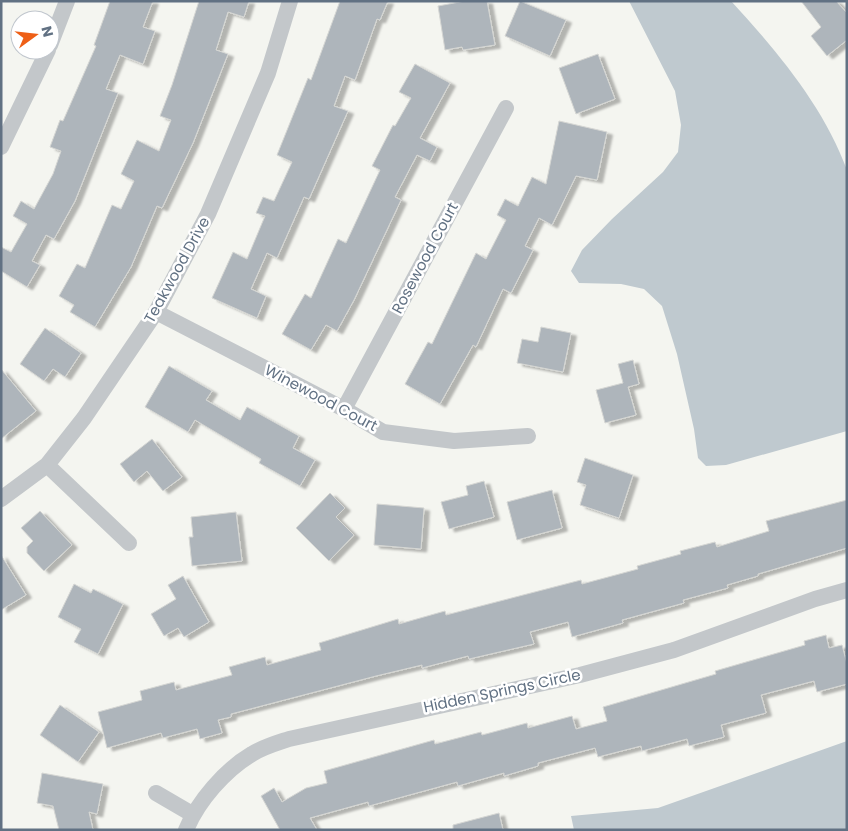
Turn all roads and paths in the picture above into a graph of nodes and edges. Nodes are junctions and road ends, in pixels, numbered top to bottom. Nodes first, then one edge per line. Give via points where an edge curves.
1 (67, 1) edge
2 (290, 1) edge
3 (60, 19) edge
4 (43, 60) edge
5 (506, 108) dead end
6 (1, 147) edge
7 (156, 312) junction
8 (344, 409) junction
9 (528, 436) dead end
10 (47, 465) junction
11 (1, 499) edge
12 (129, 543) dead end
13 (847, 590) edge
14 (156, 793) dead end
15 (192, 814) junction
16 (186, 830) edge

1 - 3 street
2 - 7 street, Teakwood Drive via 268,73 208,214
4 - 6 street
5 - 8 street, Rosewood Court
7 - 8 street, Winewood Court
7 - 10 street, Teakwood Drive via 84,418
8 - 9 street, Winewood Court via 383,432 454,441
10 - 11 street, Teakwood Drive
10 - 12 street
13 - 15 street, Hidden Springs Circle via 674,650 580,675 288,738 253,753 230,769
14 - 15 street
15 - 16 street, Hidden Springs Circle

